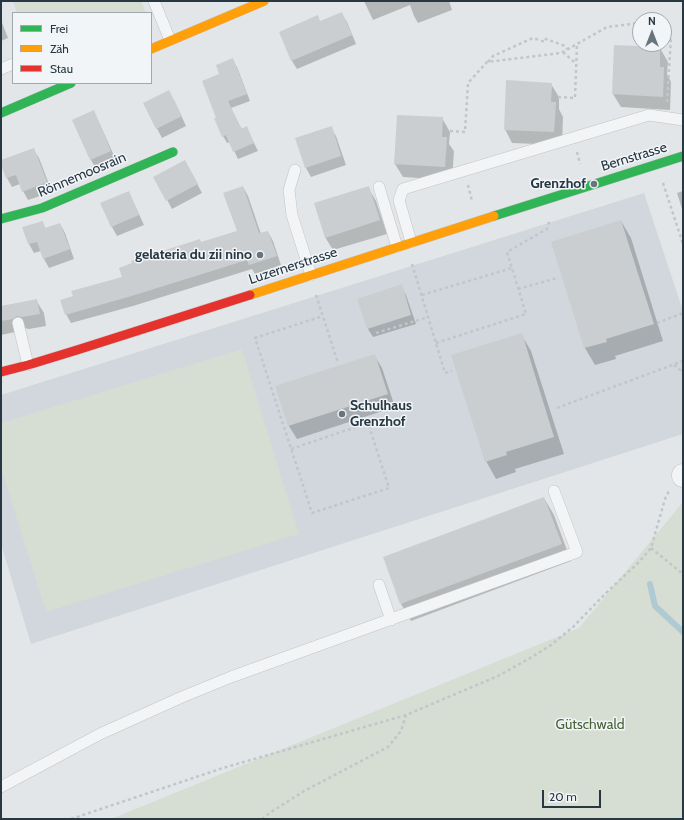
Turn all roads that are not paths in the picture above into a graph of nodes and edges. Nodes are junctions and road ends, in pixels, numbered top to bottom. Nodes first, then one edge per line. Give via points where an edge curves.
1 (154, 1) edge
2 (264, 1) edge
3 (170, 40) junction
4 (152, 49) edge
5 (12, 64) edge
6 (1, 68) edge
7 (69, 84) edge
8 (1, 113) edge
9 (683, 120) edge
10 (173, 152) dead end
11 (683, 156) edge
12 (294, 170) dead end
13 (594, 184) joint
14 (379, 187) dead end
15 (1, 219) edge
16 (411, 242) junction
17 (397, 247) junction
18 (310, 275) junction
19 (18, 323) dead end
20 (28, 365) junction
21 (1, 372) edge
22 (554, 491) dead end
23 (379, 586) dead end
24 (391, 620) junction
25 (1, 787) edge

1 - 3 lane
2 - 3 main road
3 - 4 main road
5 - 6 lane
7 - 8 main road
9 - 16 lane via 648,115 403,189 399,200
10 - 15 main road, Rönnemoosrain via 42,208
11 - 13 main road, Bernstrasse
12 - 18 lane via 289,190 292,215
13 - 16 main road, Luzernerstrasse
14 - 17 lane
16 - 17 main road, Luzernerstrasse
17 - 18 main road, Luzernerstrasse
18 - 20 main road, Luzernerstrasse
19 - 20 lane
20 - 21 main road, Luzernerstrasse
22 - 24 lane via 576,552
23 - 24 lane
24 - 25 lane via 182,697 100,734

